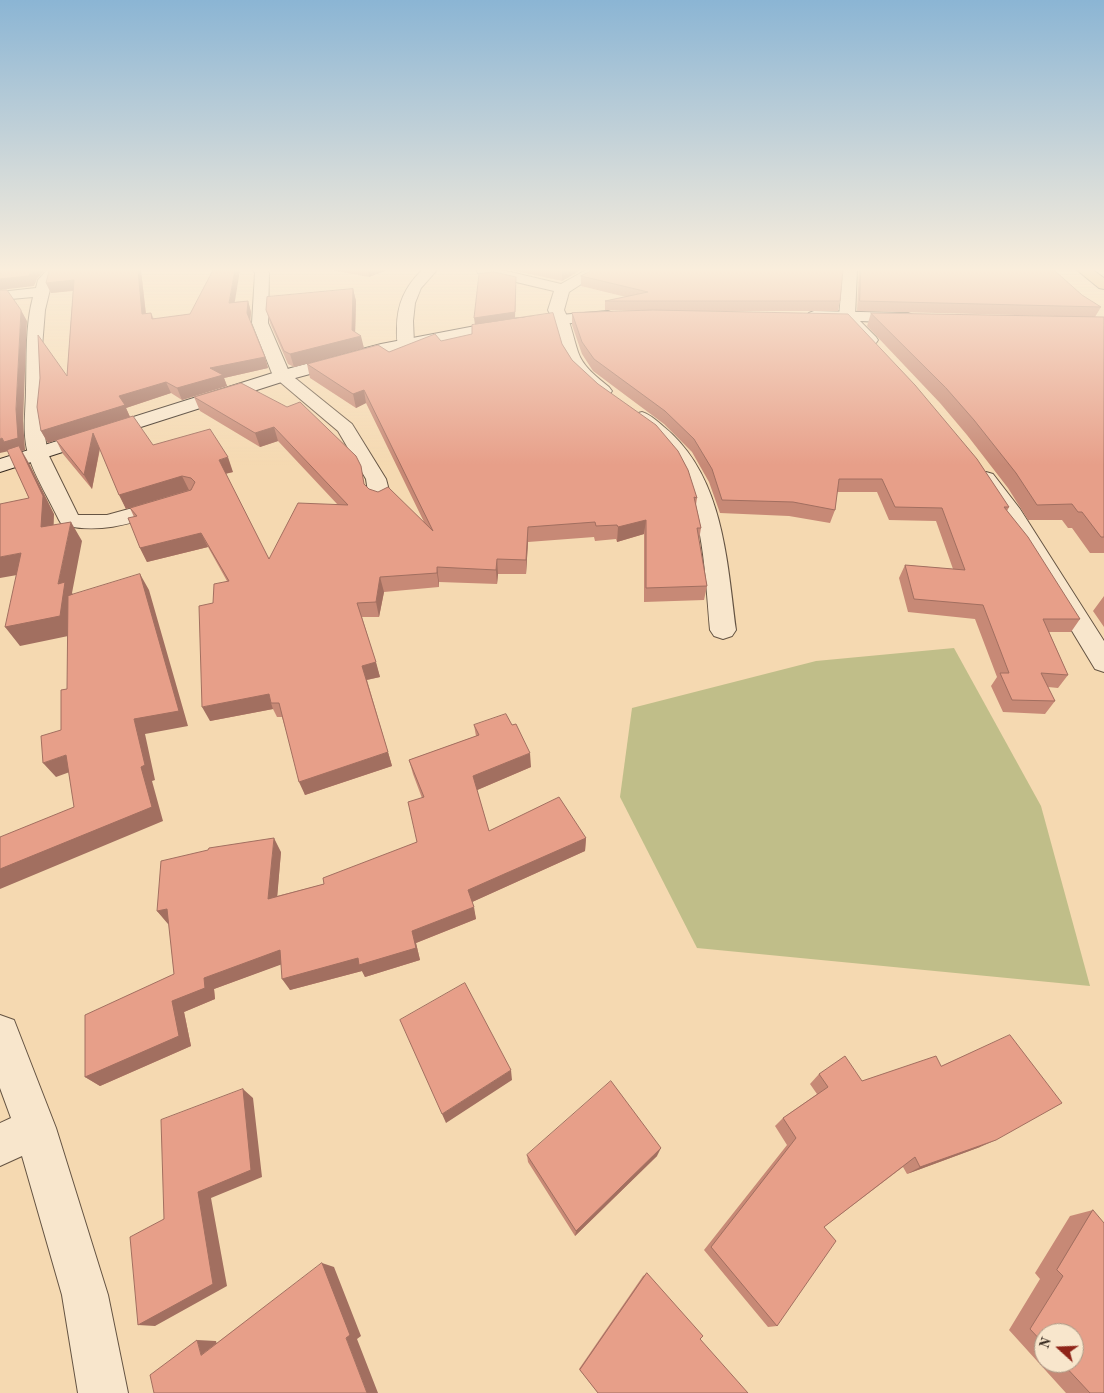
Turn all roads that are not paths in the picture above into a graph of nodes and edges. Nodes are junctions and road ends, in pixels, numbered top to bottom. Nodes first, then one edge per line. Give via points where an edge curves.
1 (36, 335) edge
2 (265, 335) edge
3 (405, 335) edge
4 (454, 335) edge
5 (565, 335) edge
6 (865, 335) edge
7 (406, 344) junction
8 (884, 354) edge
9 (282, 376) junction
10 (38, 454) junction
11 (976, 463) edge
12 (0, 466) edge
13 (189, 498) edge
14 (380, 498) edge
15 (723, 630) dead end
16 (1104, 662) edge
17 (0, 1034) edge
18 (17, 1136) edge
19 (103, 1393) edge

1 - 10 street via 33,419
2 - 9 street
3 - 7 street
4 - 7 street
5 - 15 street via 579,369 605,392 650,422 688,464 703,499
6 - 8 street
7 - 9 street
9 - 10 street
9 - 14 street via 345,428 376,479
10 - 12 street
10 - 13 street via 70,520 84,524 103,523
11 - 16 street via 1012,514
17 - 18 street
18 - 19 street via 85,1295

